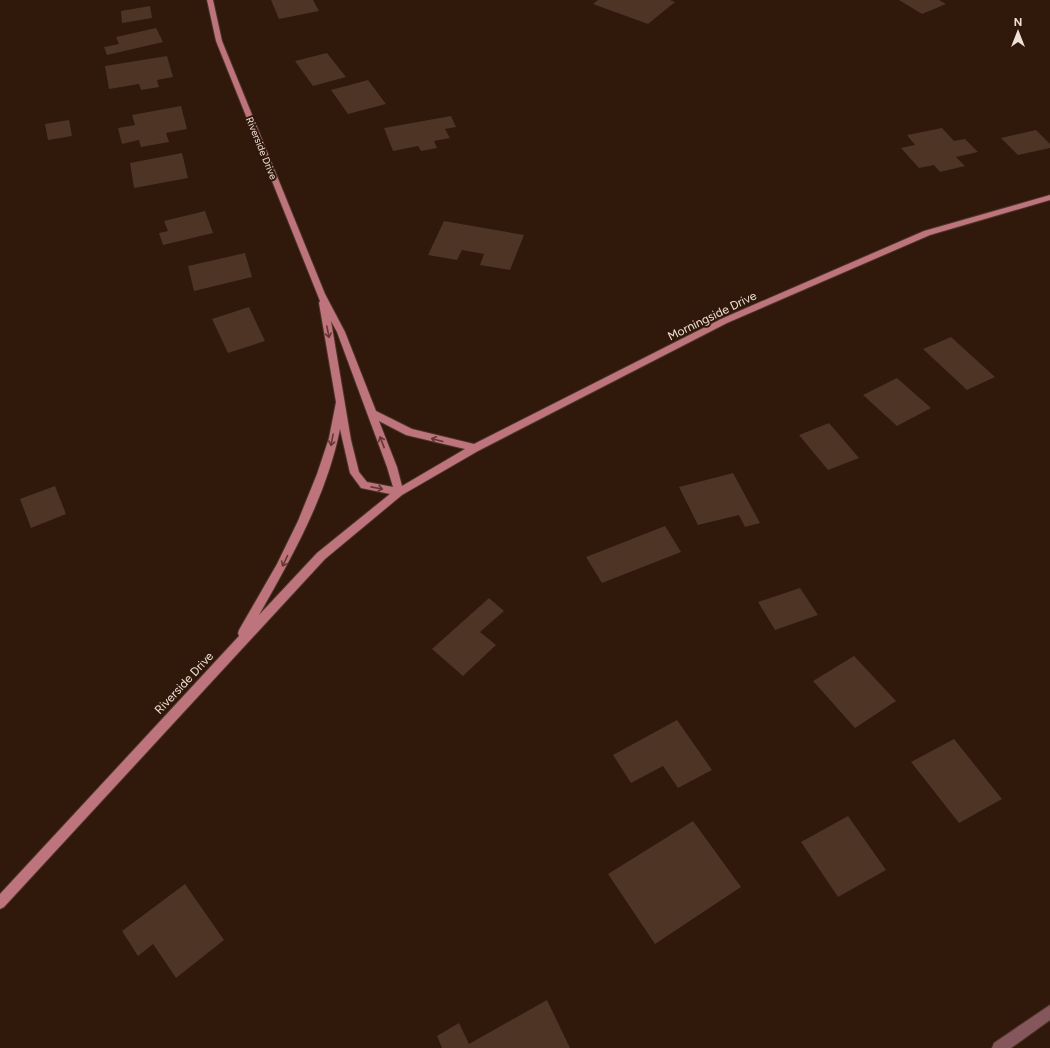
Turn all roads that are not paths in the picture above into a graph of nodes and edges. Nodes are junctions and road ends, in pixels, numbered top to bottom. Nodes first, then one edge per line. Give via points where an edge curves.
1 (210, 0) edge
2 (1050, 197) edge
3 (321, 294) junction
4 (340, 402) junction
5 (371, 413) junction
6 (475, 448) junction
7 (399, 492) junction
8 (235, 648) junction
9 (0, 903) edge
10 (1050, 1012) edge
11 (999, 1048) edge

1 - 3 street, Riverside Drive via 219,41
2 - 6 street, Morningside Drive via 927,233 724,321
3 -> 4 street, Riverside Drive
3 - 5 street, Riverside Drive via 341,332
4 -> 7 street, Riverside Drive via 355,474 364,485
4 -> 8 street via 330,449 308,511 281,568
6 -> 5 street via 409,432
7 -> 5 street, Riverside Drive
6 - 7 street, Morningside Drive
7 - 8 street, Riverside Drive via 321,556
8 - 9 street, Riverside Drive
10 - 11 street

